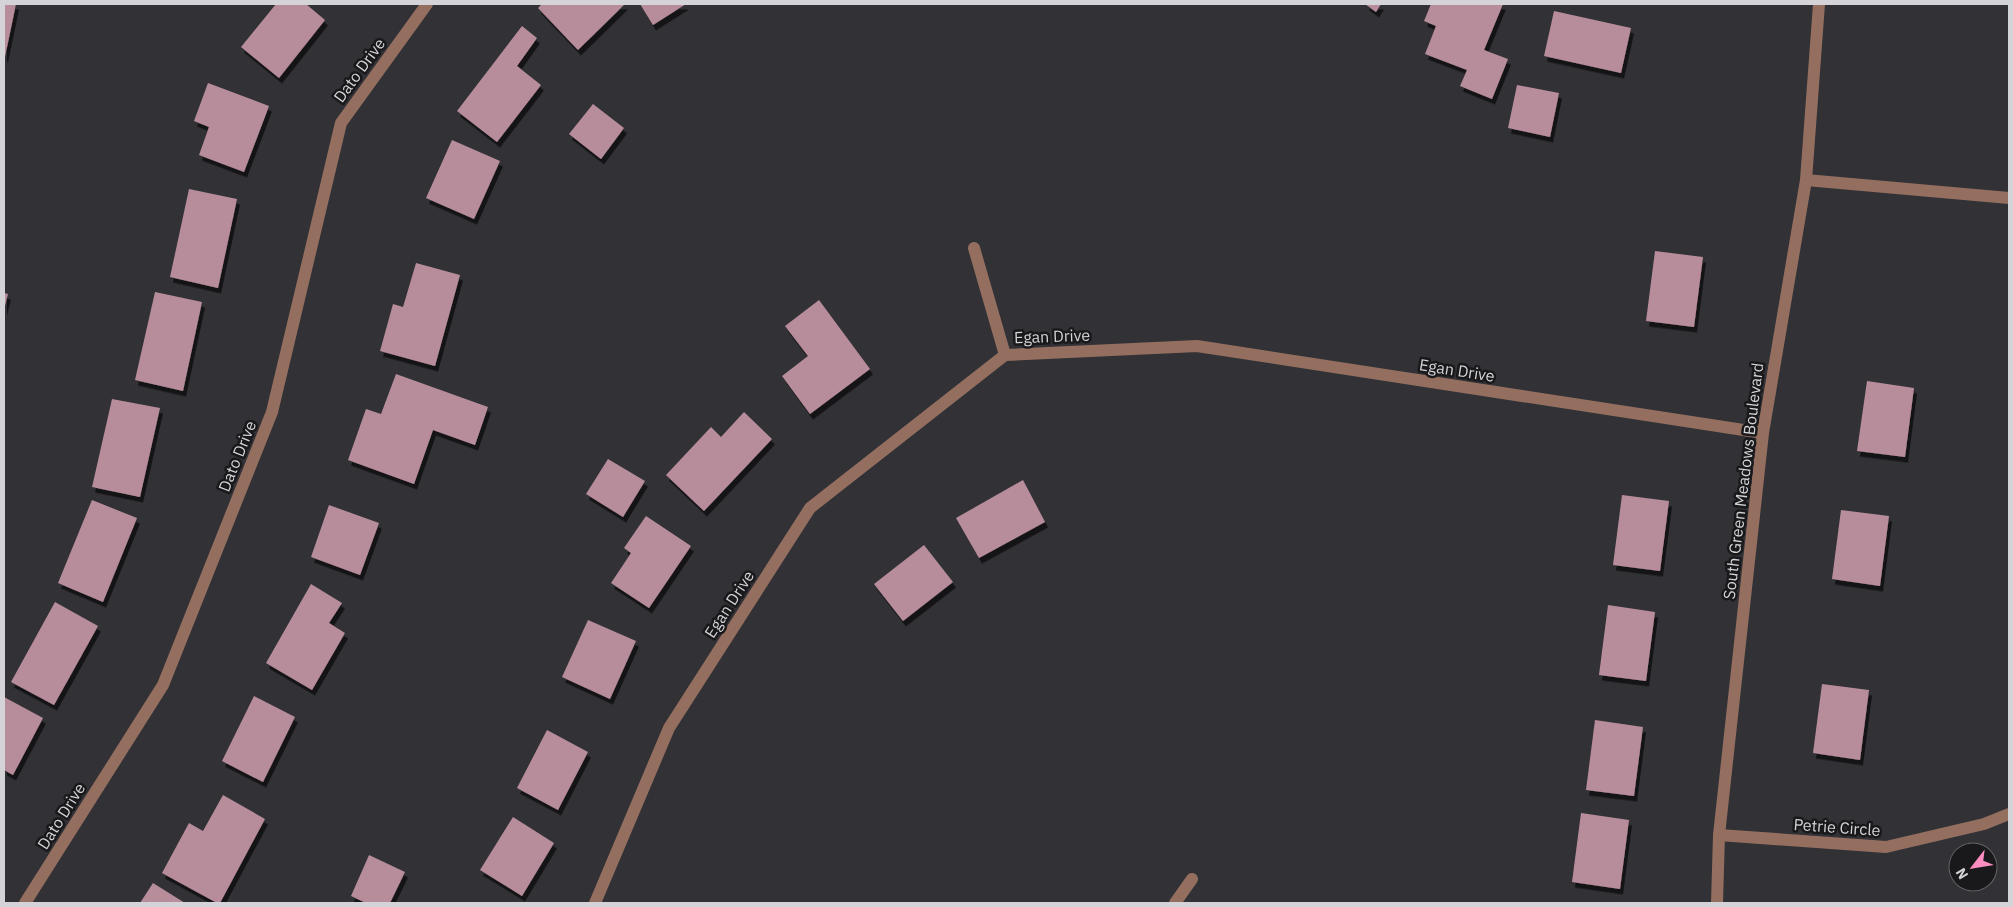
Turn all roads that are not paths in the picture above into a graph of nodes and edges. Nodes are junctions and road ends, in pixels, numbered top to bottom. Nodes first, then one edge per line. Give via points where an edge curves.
1 (427, 4) edge
2 (1819, 4) edge
3 (1806, 180) junction
4 (2009, 198) edge
5 (974, 248) dead end
6 (1005, 355) junction
7 (1762, 433) junction
8 (2009, 814) edge
9 (1719, 835) junction
10 (1192, 879) dead end
11 (25, 903) edge
12 (595, 903) edge
13 (1175, 903) edge
14 (1716, 903) edge

1 - 11 street, Dato Drive via 341,123 272,412 163,685
2 - 3 street, South Green Meadows Boulevard
3 - 4 street
3 - 7 street, South Green Meadows Boulevard
5 - 6 street
6 - 7 street, Egan Drive via 1197,346
6 - 12 street, Egan Drive via 810,508 669,728
7 - 9 street, South Green Meadows Boulevard
8 - 9 street, Petrie Circle via 1984,824 1886,847
9 - 14 street, South Green Meadows Boulevard
10 - 13 street

